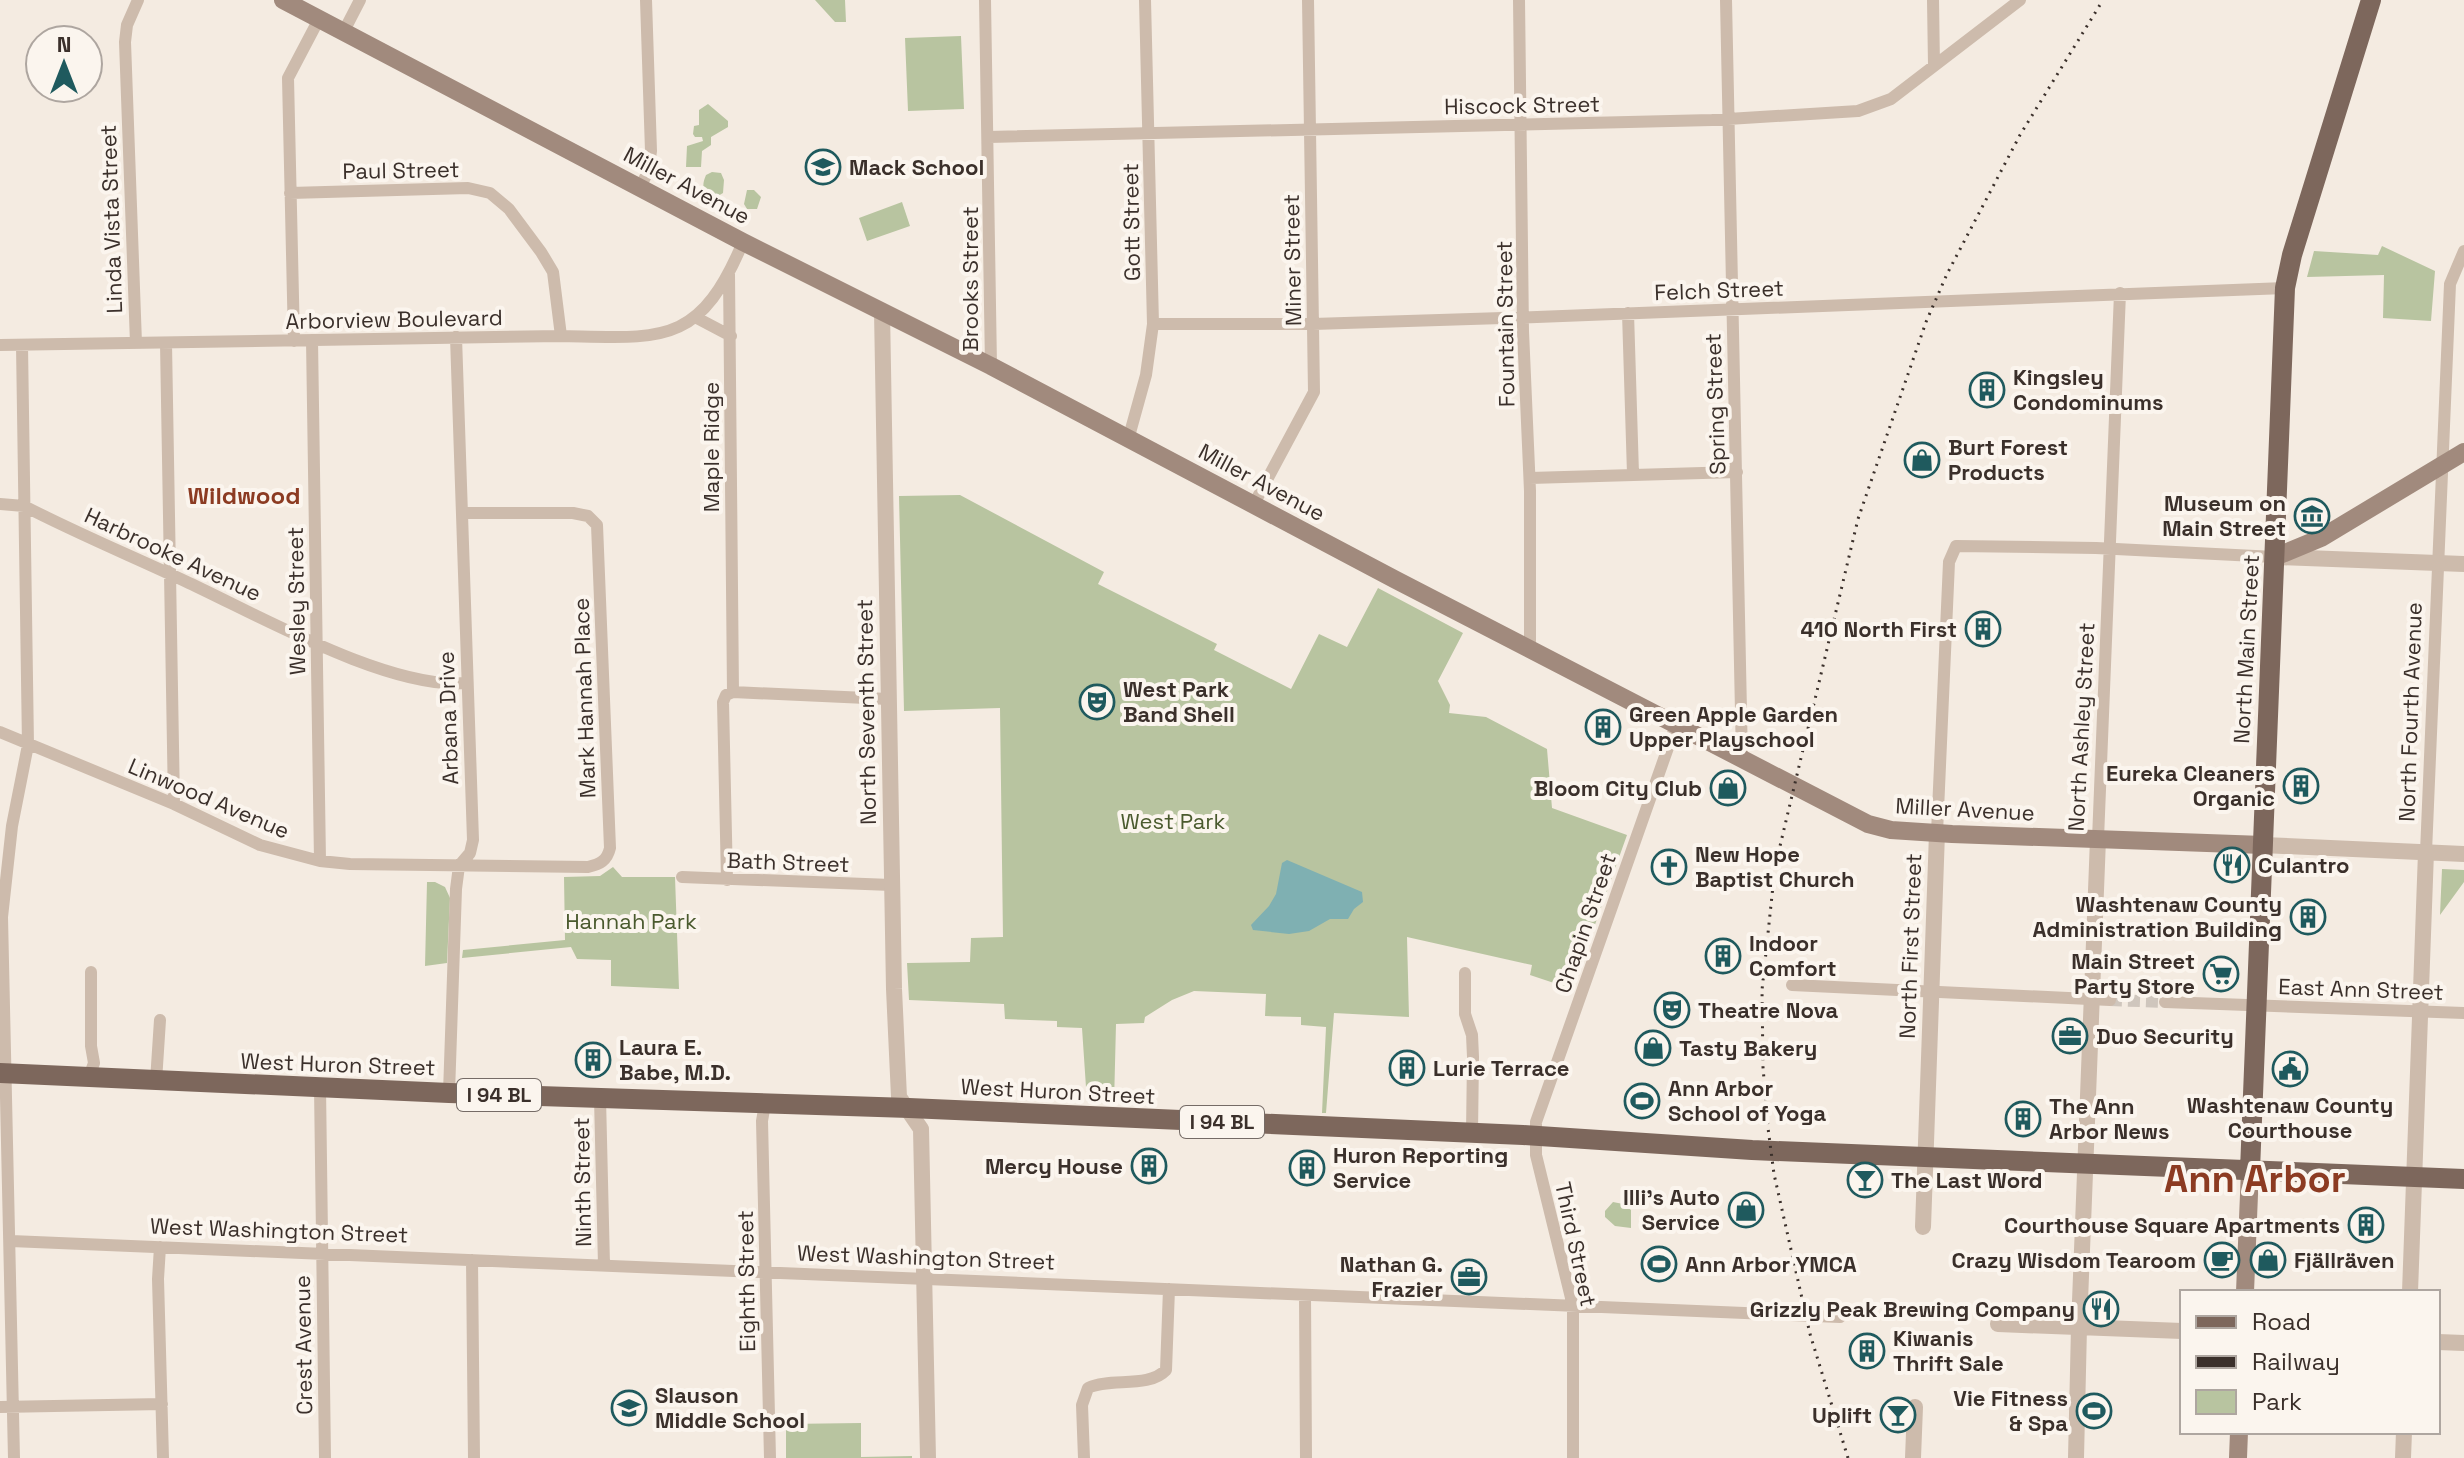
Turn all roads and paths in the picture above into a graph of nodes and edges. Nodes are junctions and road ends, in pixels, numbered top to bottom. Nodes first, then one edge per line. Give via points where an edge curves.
1 (138, 0) edge
2 (283, 0) edge
3 (360, 0) edge
4 (646, 0) edge
5 (985, 0) edge
6 (1145, 0) edge
7 (1308, 0) edge
8 (1519, 0) edge
9 (1726, 0) edge
10 (1933, 0) edge
11 (2020, 0) edge
12 (2371, 0) edge
13 (319, 19) junction
14 (344, 31) junction
15 (1934, 66) junction
16 (1728, 119) junction
17 (1522, 126) junction
18 (1309, 129) junction
19 (1149, 135) junction
20 (989, 137) junction
21 (640, 187) junction
22 (290, 193) junction
23 (743, 242) junction
24 (2464, 251) edge
25 (729, 274) junction
26 (2285, 288) junction
27 (2120, 293) junction
28 (1732, 309) junction
29 (882, 311) junction
30 (1628, 313) junction
31 (695, 317) junction
32 (1523, 317) junction
33 (1153, 324) junction
34 (1313, 324) junction
35 (561, 336) junction
36 (731, 336) junction
37 (456, 337) junction
38 (312, 340) junction
39 (294, 341) junction
40 (136, 343) junction
41 (166, 343) junction
42 (0, 345) edge
43 (22, 345) junction
44 (991, 366) junction
45 (1128, 440) junction
46 (2464, 452) edge
47 (2442, 465) junction
48 (1737, 472) junction
49 (1633, 474) junction
50 (1530, 478) junction
51 (0, 504) edge
52 (1254, 504) junction
53 (24, 506) junction
54 (462, 513) junction
55 (2112, 549) junction
56 (2275, 557) junction
57 (2438, 563) junction
58 (2464, 564) edge
59 (170, 574) junction
60 (316, 643) junction
61 (1530, 647) junction
62 (466, 683) junction
63 (733, 692) junction
64 (888, 699) junction
65 (1676, 725) junction
66 (0, 732) edge
67 (28, 745) junction
68 (1742, 759) junction
69 (174, 804) junction
70 (1937, 833) junction
71 (2098, 839) junction
72 (2263, 845) junction
73 (2426, 852) junction
74 (2464, 854) edge
75 (320, 861) junction
76 (459, 866) junction
77 (682, 877) dead end
78 (727, 880) junction
79 (891, 885) junction
80 (91, 972) dead end
81 (1465, 973) dead end
82 (1792, 985) dead end
83 (1931, 992) junction
84 (2091, 1000) junction
85 (2110, 1000) tunnel mouth
86 (2165, 1002) tunnel mouth
87 (2256, 1005) junction
88 (2420, 1012) junction
89 (2464, 1013) edge
90 (160, 1020) dead end
91 (2, 1071) edge
92 (89, 1077) junction
93 (156, 1081) junction
94 (320, 1087) junction
95 (449, 1093) junction
96 (600, 1098) junction
97 (765, 1104) junction
98 (909, 1108) junction
99 (1472, 1133) junction
100 (1536, 1136) junction
101 (1925, 1157) junction
102 (2086, 1162) junction
103 (2250, 1170) junction
104 (2414, 1177) junction
105 (2464, 1179) edge
106 (1923, 1227) dead end
107 (11, 1241) junction
108 (160, 1247) junction
109 (322, 1253) junction
110 (472, 1260) junction
111 (604, 1265) junction
112 (767, 1272) junction
113 (925, 1279) junction
114 (1169, 1289) junction
115 (2245, 1290) edge
116 (2410, 1290) edge
117 (1305, 1295) junction
118 (1573, 1306) junction
119 (1840, 1317) dead end
120 (1998, 1324) dead end
121 (2079, 1327) junction
122 (2180, 1331) edge
123 (2440, 1342) edge
124 (2464, 1343) edge
125 (162, 1404) junction
126 (7, 1407) edge
127 (1915, 1407) dead end
128 (2239, 1434) edge
129 (2404, 1434) edge
130 (14, 1458) edge
131 (163, 1458) edge
132 (325, 1458) edge
133 (474, 1458) edge
134 (770, 1458) edge
135 (928, 1458) edge
136 (1084, 1458) edge
137 (1306, 1458) edge
138 (1573, 1458) edge
139 (1913, 1458) edge
140 (2076, 1458) edge
141 (2238, 1458) edge
142 (2403, 1458) edge

1 - 40 street, Linda Vista Street via 125,42
2 - 13 main road, Miller Avenue
3 - 14 street
4 - 21 street via 651,151
5 - 20 street, Brooks Street
6 - 19 street, Gott Street
7 - 18 street, Miner Street
8 - 17 street, Fountain Street
9 - 16 street, Spring Street
10 - 15 street
11 - 15 street, Hiscock Street
12 - 26 main road, North Main Street
13 - 14 main road, Miller Avenue
13 - 22 street via 288,78
14 - 21 main road, Miller Avenue
15 - 16 street, Hiscock Street via 1891,99 1858,111
16 - 17 street, Hiscock Street
16 - 28 street, Spring Street
17 - 18 street, Hiscock Street
17 - 32 street, Fountain Street
18 - 19 street, Hiscock Street
18 - 34 street, Miner Street
19 - 20 street, Hiscock Street
19 - 33 street, Gott Street
20 - 44 street, Brooks Street
21 - 23 main road, Miller Avenue
22 - 35 street, Paul Street via 468,188 490,193 509,209 553,272
22 - 39 street
23 - 25 street, Arborview Boulevard
23 - 29 main road, Miller Avenue
24 - 47 street, North Fourth Avenue via 2450,284
25 - 31 street, Arborview Boulevard
25 - 36 street, Maple Ridge
26 - 27 street, Felch Street
26 - 56 main road, North Main Street
27 - 28 street, Felch Street
27 - 55 street, North Ashley Street
28 - 30 street, Felch Street
28 - 48 street, Spring Street
29 - 44 main road, Miller Avenue
29 - 64 street, North Seventh Street
30 - 32 street, Felch Street
30 - 49 street
31 - 35 street, Arborview Boulevard via 643,338
31 - 36 street
32 - 34 street, Felch Street
32 - 50 street, Fountain Street
33 - 34 street, Felch Street
33 - 45 street, Gott Street
34 - 52 street, Miner Street via 1314,392
35 - 37 street, Arborview Boulevard
36 - 63 street, Maple Ridge
37 - 38 street, Arborview Boulevard
37 - 54 street, Arbana Drive
38 - 39 street, Arborview Boulevard
38 - 60 street, Wesley Street
39 - 41 street, Arborview Boulevard
40 - 41 street, Arborview Boulevard
40 - 43 street, Arborview Boulevard
41 - 59 street
42 - 43 street, Arborview Boulevard
43 - 53 street
44 - 45 main road, Miller Avenue
45 - 52 main road, Miller Avenue
46 - 47 main road
47 - 56 main road via 2321,538
47 - 57 street, North Fourth Avenue
48 - 49 street
48 - 68 street, Spring Street
49 - 50 street
50 - 61 street, Fountain Street
51 - 53 street, Harbrooke Avenue
52 - 61 main road, Miller Avenue
53 - 59 street, Harbrooke Avenue
53 - 67 street
54 - 62 street, Arbana Drive
54 - 76 street, Mark Hannah Place via 573,513 588,516 597,525 610,848 603,861 588,867
55 - 56 street
55 - 70 street, North First Street via 1956,546 1949,562
55 - 71 street, North Ashley Street
56 - 57 street
56 - 72 main road, North Main Street
57 - 58 street
57 - 73 street, North Fourth Avenue
59 - 60 street, Harbrooke Avenue
59 - 69 street
60 - 62 street, Harbrooke Avenue via 427,682
60 - 75 street, Wesley Street
61 - 65 main road, Miller Avenue
62 - 76 street, Arbana Drive via 473,840
63 - 64 street
63 - 78 street, Maple Ridge via 723,702
64 - 79 street, North Seventh Street
65 - 68 main road, Miller Avenue
65 - 100 street, Chapin Street via 1536,1122
66 - 67 street, Linwood Avenue
67 - 69 street, Linwood Avenue
67 - 91 street via 4,892
68 - 70 main road, Miller Avenue via 1868,824
69 - 75 street, Linwood Avenue via 260,845
70 - 71 main road, Miller Avenue
70 - 83 street, North First Street
71 - 72 main road, Miller Avenue
71 - 84 street, North Ashley Street
72 - 73 street
72 - 87 main road, North Main Street
73 - 74 street
73 - 88 street, North Fourth Avenue
75 - 76 street, Linwood Avenue
76 - 95 street, Arbana Drive
77 - 78 street, Bath Street
78 - 79 street, Bath Street
79 - 98 street, North Seventh Street via 899,1097
80 - 92 street via 94,1063
81 - 99 street via 1465,1014 1472,1035
82 - 83 street
83 - 84 street
83 - 101 street, North First Street
84 - 85 street
84 - 102 street, North Ashley Street
86 - 87 street, East Ann Street
87 - 88 street, East Ann Street
87 - 103 main road, North Main Street
88 - 89 street, East Ann Street
88 - 104 street, North Fourth Avenue
90 - 93 street
91 - 92 main road, West Huron Street / I 94 BL
91 - 107 street
92 - 93 main road, West Huron Street / I 94 BL
93 - 94 main road, West Huron Street / I 94 BL
94 - 95 main road, West Huron Street / I 94 BL
94 - 109 street, Crest Avenue
95 - 96 main road, West Huron Street / I 94 BL
96 - 97 main road, West Huron Street / I 94 BL
96 - 111 street, Ninth Street
97 - 98 main road, West Huron Street / I 94 BL
97 - 112 street, Eighth Street
98 - 99 main road, West Huron Street / I 94 BL
98 - 113 street, North Seventh Street via 921,1129
99 - 100 main road, West Huron Street / I 94 BL
100 - 101 main road, West Huron Street / I 94 BL
100 - 118 street, Third Street via 1536,1155
101 - 102 main road, West Huron Street / I 94 BL
101 - 106 street, North First Street
102 - 103 main road, West Huron Street / I 94 BL
102 - 121 street, North Ashley Street
103 - 104 main road, I 94 BL
103 - 115 main road
104 - 105 main road, I 94 BL
104 - 116 street, North Fourth Avenue
107 - 108 street, West Washington Street
107 - 126 street
108 - 109 street, West Washington Street
108 - 125 street
109 - 110 street, West Washington Street
109 - 132 street, Crest Avenue
110 - 111 street, West Washington Street
110 - 133 street
111 - 112 street, West Washington Street
112 - 113 street, West Washington Street
112 - 134 street, Eighth Street
113 - 114 street, West Washington Street
113 - 135 street, North Seventh Street
114 - 117 street, West Washington Street
114 - 136 street via 1166,1370 1151,1379 1088,1388 1082,1405
117 - 118 street, West Washington Street
117 - 137 street
118 - 119 street, West Washington Street
118 - 138 street, Third Street
120 - 121 street
121 - 122 street
121 - 140 street, North Ashley Street
123 - 124 street
125 - 126 street
125 - 131 street
126 - 130 street
127 - 139 street
128 - 141 main road
129 - 142 street

